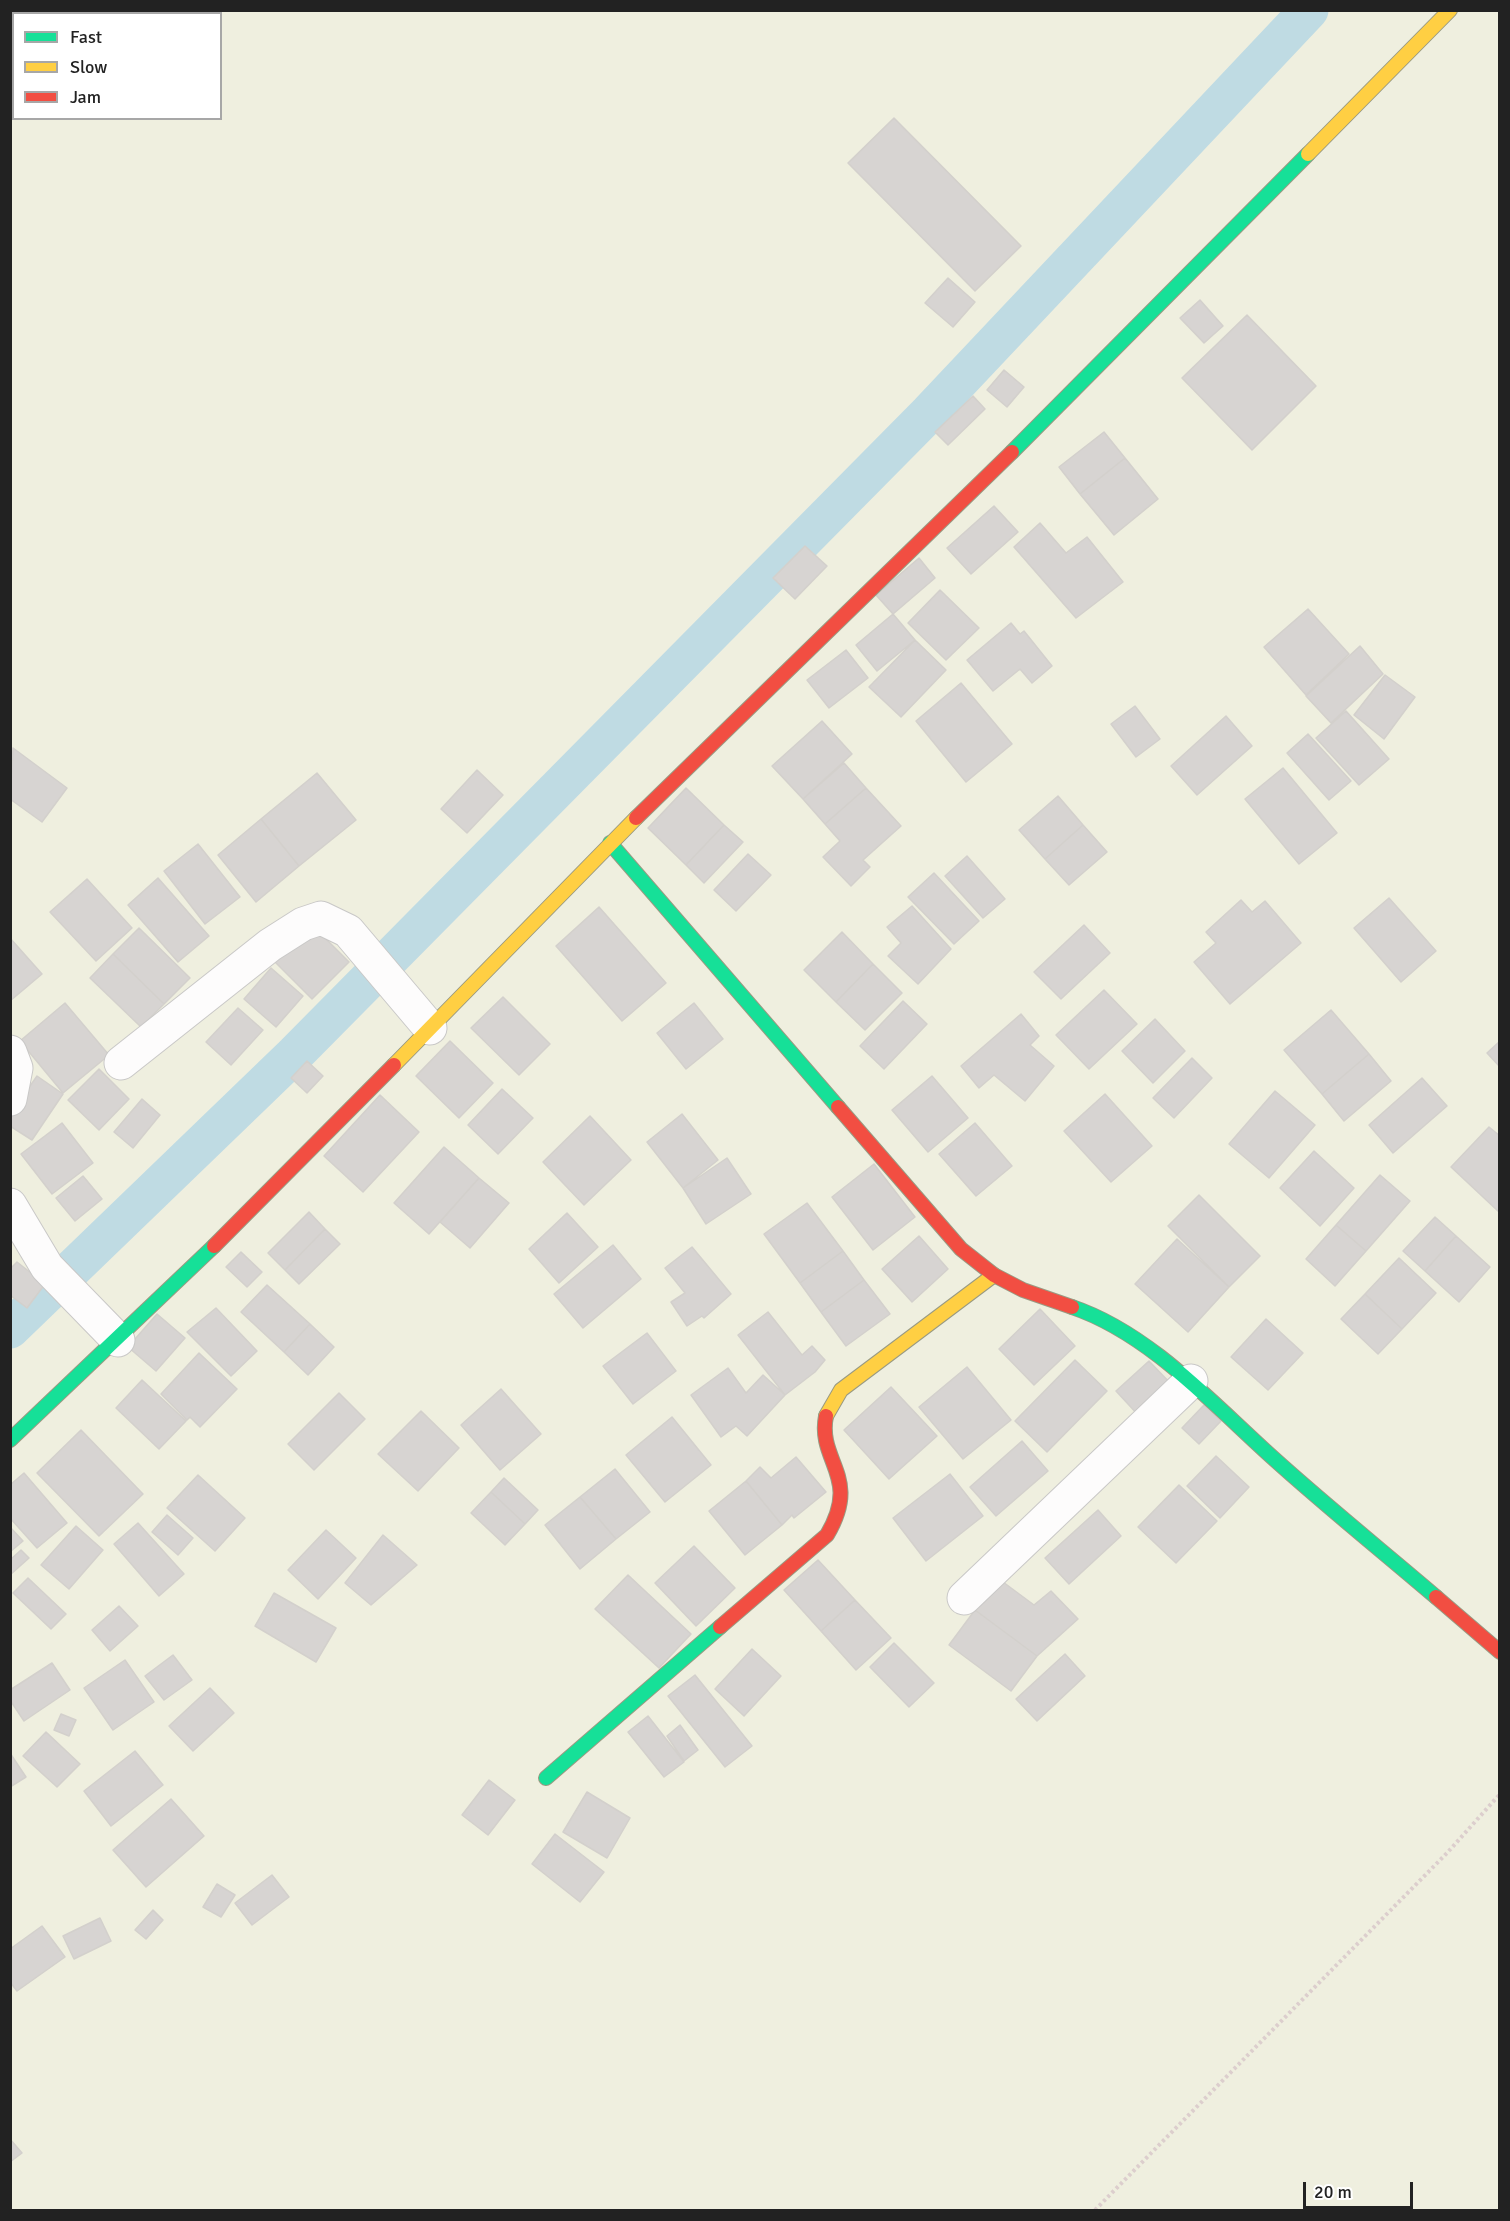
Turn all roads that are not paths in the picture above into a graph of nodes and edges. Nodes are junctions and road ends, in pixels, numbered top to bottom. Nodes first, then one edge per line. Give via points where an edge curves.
1 (1450, 10) edge
2 (610, 843) junction
3 (420, 1017) junction
4 (10, 1052) edge
5 (121, 1063) dead end
6 (10, 1099) edge
7 (10, 1205) edge
8 (994, 1275) junction
9 (118, 1340) junction
10 (1191, 1380) junction
11 (10, 1440) edge
12 (964, 1598) dead end
13 (1500, 1652) edge
14 (546, 1778) dead end

1 - 2 street via 1033,432
2 - 3 street
2 - 8 street via 961,1249
3 - 5 street via 341,926 313,919 270,945
3 - 9 street via 250,1212
4 - 6 street via 16,1068
7 - 9 street via 47,1267
8 - 10 street via 1023,1290 1102,1317
8 - 14 street via 841,1390 830,1405 825,1434 842,1483 837,1521 827,1535
9 - 11 street
10 - 12 street
10 - 13 street via 1273,1458

